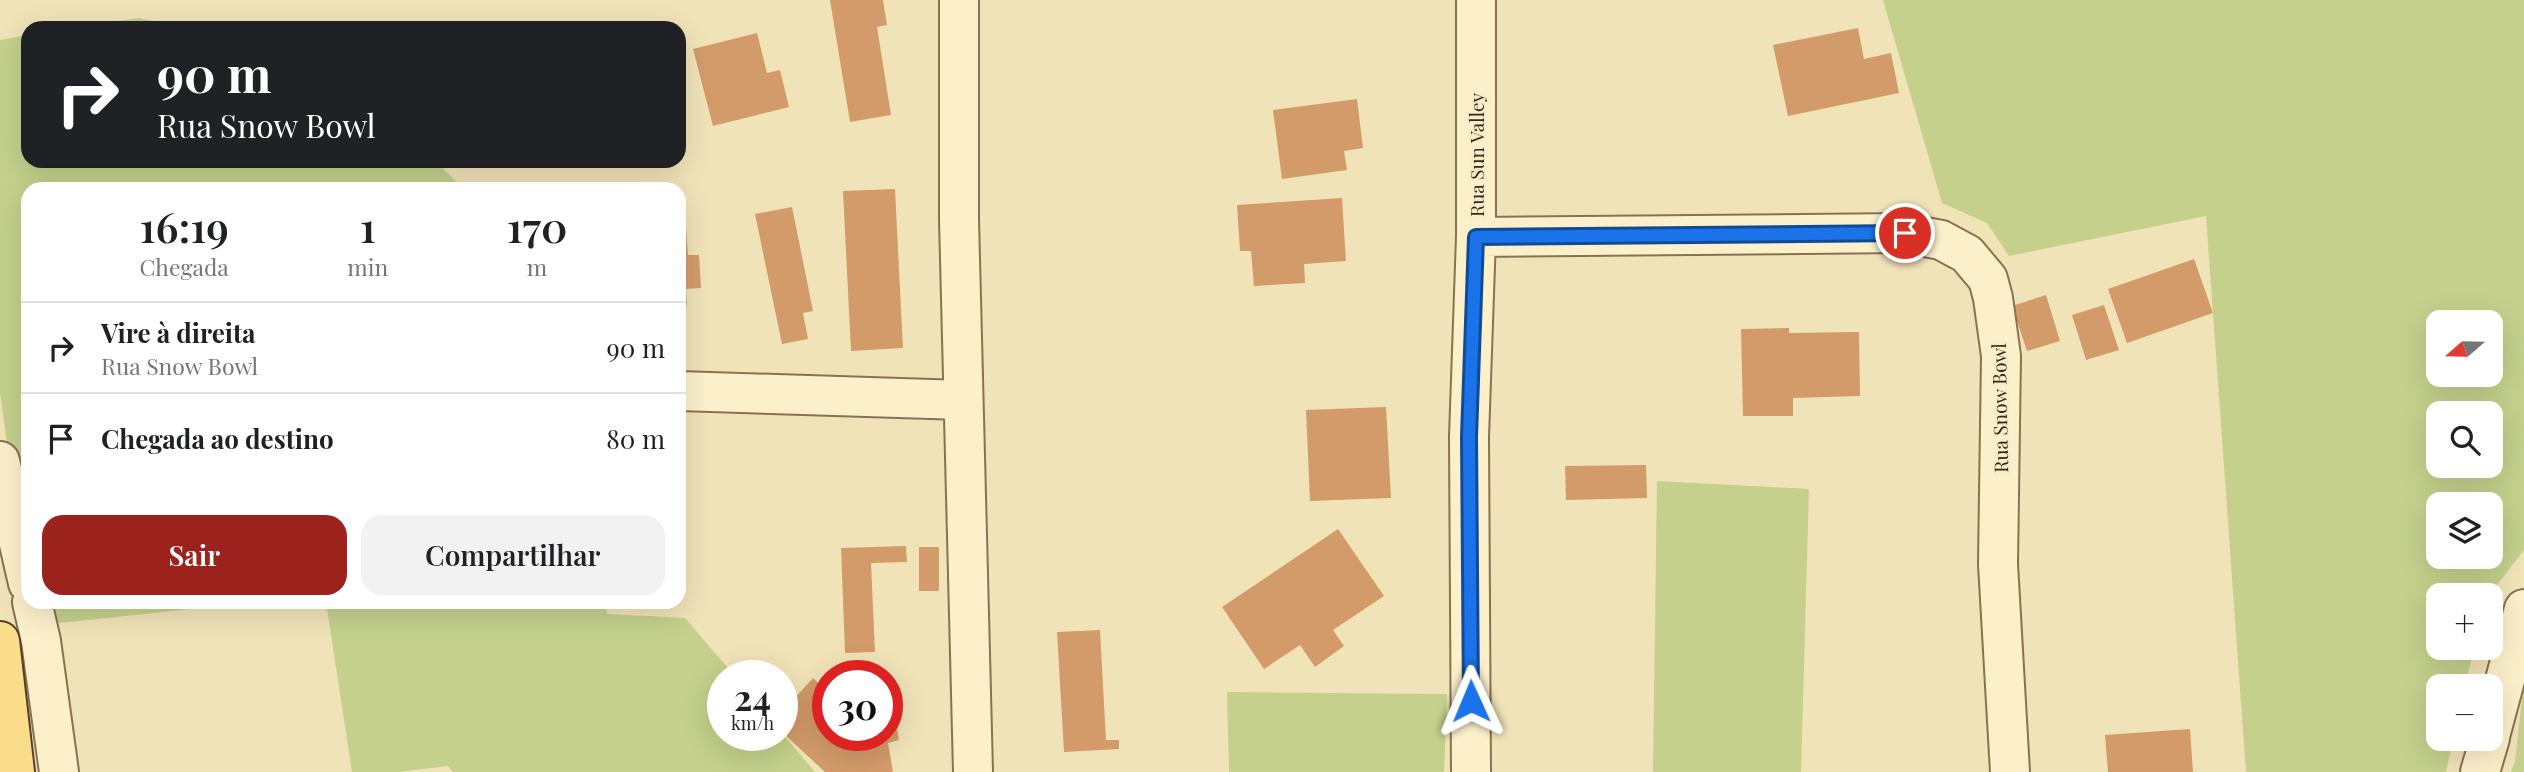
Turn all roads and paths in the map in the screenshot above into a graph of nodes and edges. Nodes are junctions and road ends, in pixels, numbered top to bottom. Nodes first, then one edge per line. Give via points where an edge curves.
1 (959, 0) edge
2 (1476, 0) edge
3 (1476, 237) junction
4 (686, 391) edge
5 (963, 400) junction
6 (0, 461) edge
7 (21, 552) edge
8 (34, 609) edge
9 (2524, 609) edge
10 (0, 641) edge
11 (2503, 688) edge
12 (2486, 751) edge
13 (15, 772) edge
14 (59, 772) edge
15 (973, 772) edge
16 (1471, 772) edge
17 (2010, 772) edge
18 (2480, 772) edge

1 - 5 street
2 - 3 street, Rua Sun Valley
3 - 16 street, Rua Sun Valley via 1469,437
3 - 17 street, Rua Snow Bowl via 1905,233 1941,240 1967,254 1988,279 2001,356 1998,564
4 - 5 street
5 - 15 street
6 - 7 street
8 - 14 street
9 - 11 street
10 - 13 main road
12 - 18 street

